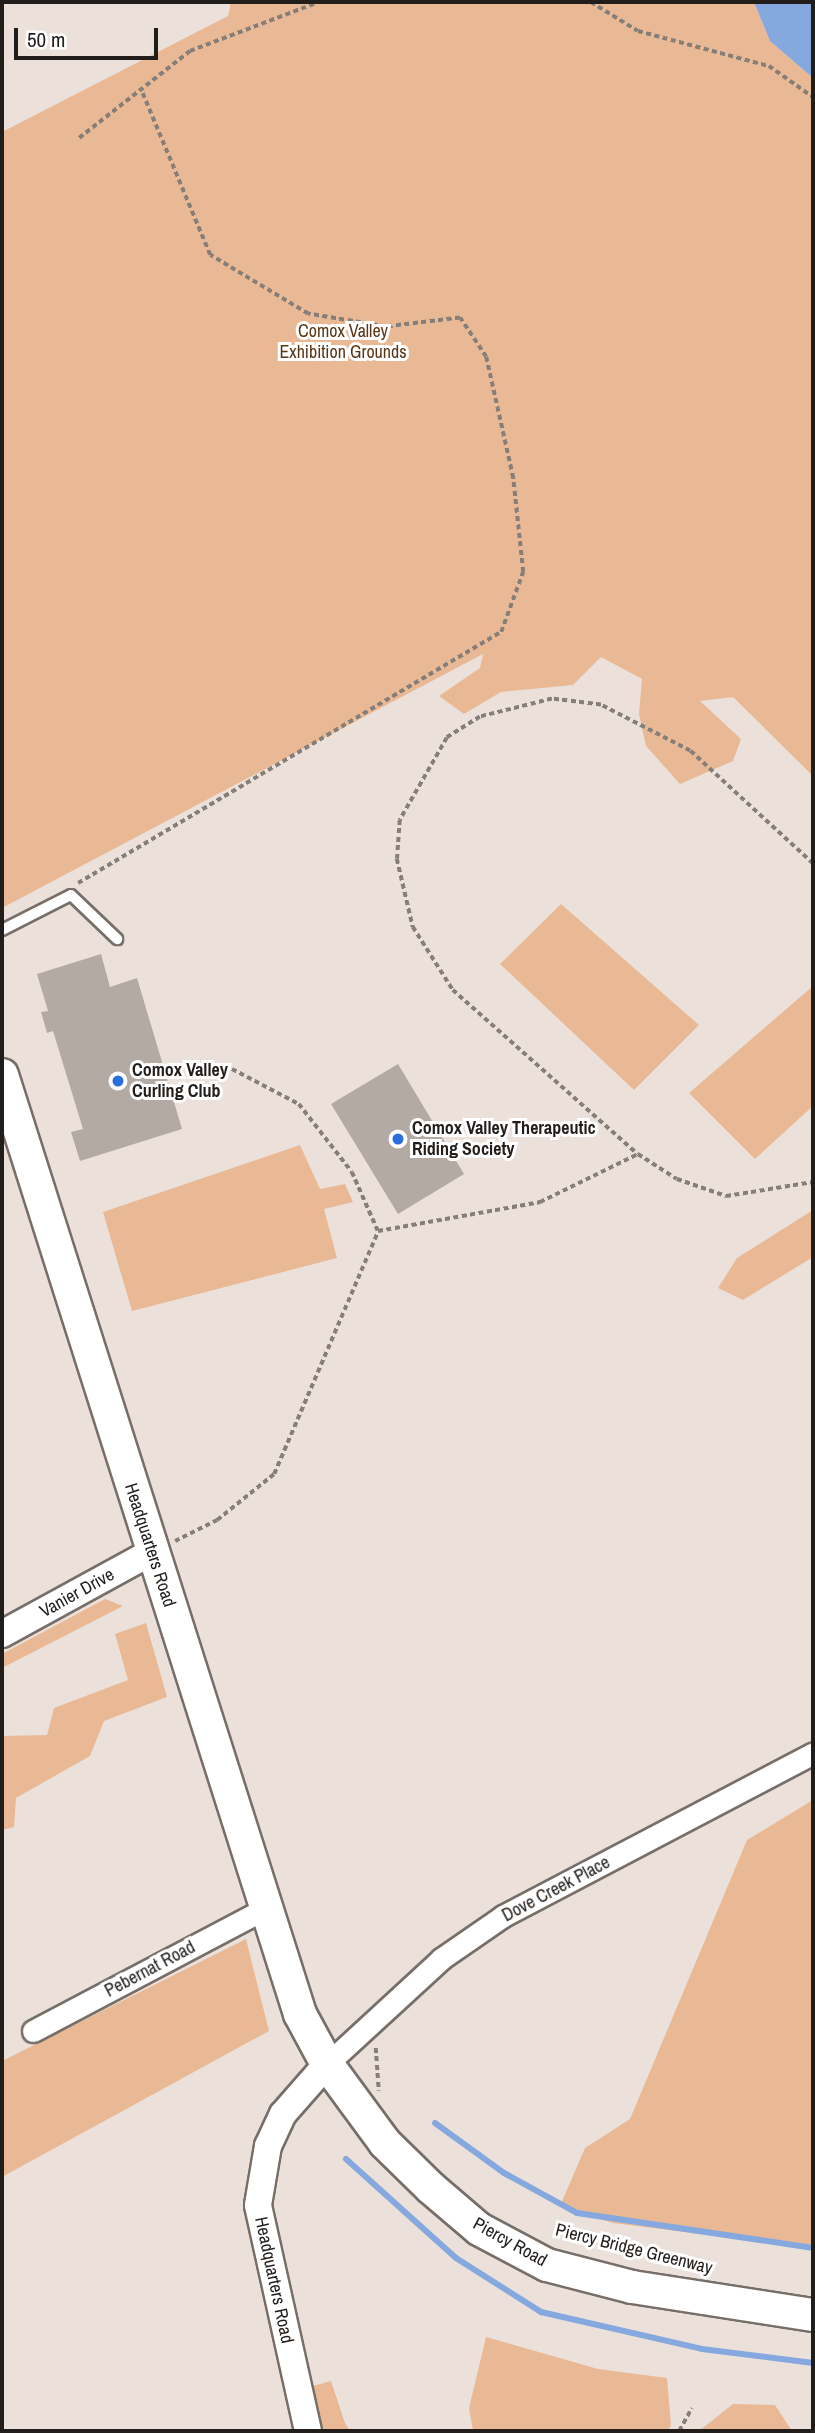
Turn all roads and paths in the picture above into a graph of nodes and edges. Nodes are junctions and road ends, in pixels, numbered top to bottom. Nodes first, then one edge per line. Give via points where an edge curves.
1 (318, 2) edge
2 (591, 2) edge
3 (141, 90) junction
4 (813, 96) edge
5 (79, 138) dead end
6 (813, 863) edge
7 (76, 884) dead end
8 (2, 930) edge
9 (117, 939) dead end
10 (232, 1069) dead end
11 (2, 1075) edge
12 (638, 1154) junction
13 (813, 1182) edge
14 (378, 1231) junction
15 (152, 1552) junction
16 (2, 1634) edge
17 (813, 1753) edge
18 (268, 1907) junction
19 (382, 2013) junction
20 (300, 2014) joint
21 (33, 2031) dead end
22 (327, 2064) junction
23 (385, 2102) dead end
24 (813, 2315) edge
25 (692, 2408) dead end
26 (308, 2431) edge
27 (679, 2431) edge

1 - 3 path via 190,51
2 - 4 path via 638,31 769,66
3 - 5 path
3 - 7 path via 210,255 308,314 386,327 460,318 486,357 513,478 523,572 500,632
6 - 12 path via 690,751 601,705 552,699 480,717 447,738 417,783 400,820 397,859 400,889 431,960 453,990
8 - 9 lane via 71,895
10 - 14 path via 299,1104 352,1172
11 - 15 main road, Headquarters Road
12 - 13 path via 677,1179 726,1196
12 - 14 path via 540,1202
14 - 15 path via 274,1475 217,1520
15 - 16 street, Vanier Drive
15 - 18 main road, Headquarters Road
17 - 19 street, Dove Creek Place via 502,1916 441,1959
18 - 20 main road, Headquarters Road
18 - 21 street, Pebernat Road
19 - 22 street, Dove Creek Place
19 - 23 path via 372,2059
20 - 22 main road, Piercy Road
22 - 24 main road, Piercy Road via 385,2143 431,2188 480,2229 547,2264 632,2287
22 - 26 street, Headquarters Road via 283,2114 268,2146 258,2205
25 - 27 path

